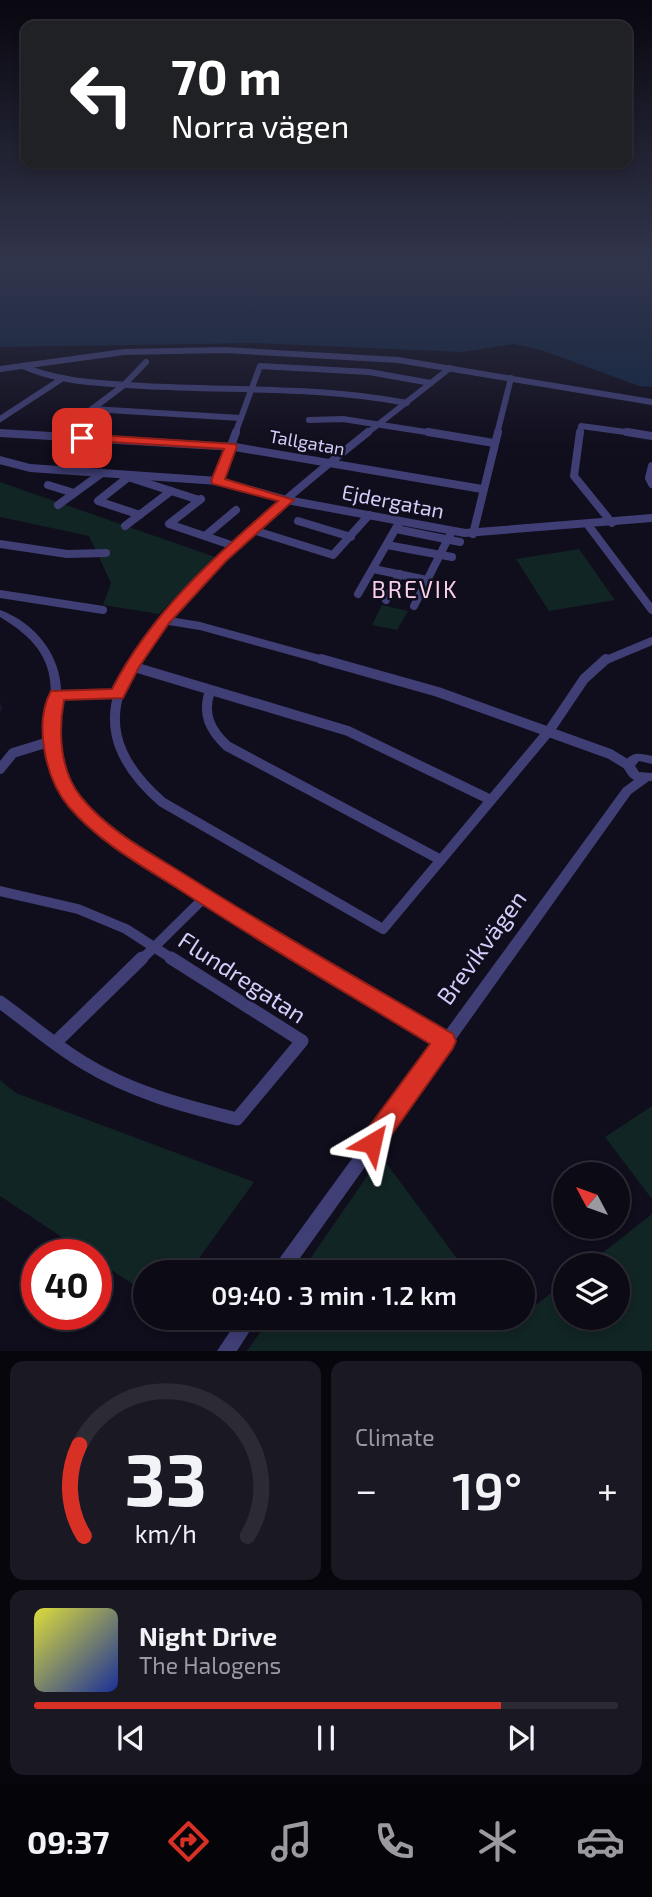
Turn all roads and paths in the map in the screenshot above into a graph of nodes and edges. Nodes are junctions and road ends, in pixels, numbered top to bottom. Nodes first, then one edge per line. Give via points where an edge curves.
1 (146, 362) dead end
2 (23, 366) junction
3 (450, 368) junction
4 (0, 369) edge
5 (63, 378) junction
6 (511, 378) junction
7 (431, 383) junction
8 (124, 385) junction
9 (252, 389) junction
10 (652, 402) edge
11 (407, 403) junction
12 (92, 409) junction
13 (241, 418) junction
14 (0, 419) edge
15 (309, 421) dead end
16 (378, 425) junction
17 (0, 433) edge
18 (57, 436) junction
19 (652, 436) edge
20 (494, 443) junction
21 (231, 446) junction
22 (0, 460) edge
23 (332, 463) junction
24 (652, 469) edge
25 (102, 473) junction
26 (130, 476) junction
27 (218, 481) junction
28 (652, 484) edge
29 (48, 485) dead end
30 (482, 489) junction
31 (171, 491) junction
32 (74, 494) junction
33 (287, 500) junction
34 (58, 505) dead end
35 (236, 510) dead end
36 (140, 515) junction
37 (369, 515) junction
38 (652, 518) edge
39 (298, 521) dead end
40 (612, 523) junction
41 (398, 525) junction
42 (588, 525) junction
43 (125, 526) dead end
44 (253, 530) junction
45 (473, 534) junction
46 (450, 535) junction
47 (205, 536) junction
48 (351, 537) junction
49 (460, 542) dead end
50 (0, 544) edge
51 (387, 545) junction
52 (234, 546) junction
53 (106, 553) dead end
54 (440, 555) junction
55 (452, 557) dead end
56 (373, 569) junction
57 (400, 574) junction
58 (427, 580) junction
59 (0, 594) edge
60 (358, 594) dead end
61 (386, 600) dead end
62 (414, 606) dead end
63 (103, 610) dead end
64 (652, 610) edge
65 (0, 613) edge
66 (163, 620) junction
67 (652, 640) edge
68 (131, 666) junction
69 (210, 691) junction
70 (117, 694) junction
71 (57, 695) junction
72 (549, 731) junction
73 (52, 741) junction
74 (652, 750) edge
75 (637, 762) edge
76 (0, 769) edge
77 (648, 778) edge
78 (627, 791) junction
79 (491, 800) junction
80 (441, 860) junction
81 (0, 891) edge
82 (205, 897) junction
83 (156, 946) junction
84 (0, 1002) edge
85 (445, 1041) junction
86 (55, 1043) junction
87 (290, 1260) edge
88 (241, 1330) edge
89 (226, 1351) edge

1 - 8 street
2 - 3 street via 124,352 197,349 398,360
2 - 4 street
2 - 5 street
3 - 6 street
3 - 7 street
5 - 8 street
5 - 14 street
6 - 10 street
6 - 20 street
7 - 9 street via 369,372 260,366
7 - 11 street
8 - 9 street
8 - 12 street
9 - 11 street via 360,395
9 - 13 street
11 - 16 street
12 - 13 street
12 - 18 street
13 - 21 street
15 - 16 street via 343,419
16 - 20 street
16 - 23 street
17 - 18 street, Tallgatan
18 - 21 street, Tallgatan
19 - 40 street via 581,426 574,476
20 - 30 street
21 - 23 street, Tallgatan
21 - 27 street
22 - 25 street, Ejdergatan via 18,467
23 - 30 street, Tallgatan
23 - 33 street
24 - 28 street
25 - 26 street, Ejdergatan
25 - 32 street
26 - 27 street, Ejdergatan
26 - 31 street, Ejdergatan
26 - 36 street via 98,501
27 - 33 street, Ejdergatan
29 - 32 street
30 - 45 street
31 - 36 street
31 - 47 street, Ejdergatan via 200,500 169,524
32 - 34 street
33 - 37 street, Ejdergatan
33 - 44 street
35 - 47 street
36 - 43 street
37 - 41 street, Ejdergatan
37 - 48 street
38 - 40 street, Ejdergatan
39 - 48 street
40 - 42 street, Ejdergatan
41 - 46 street, Ejdergatan
41 - 51 street
42 - 45 street, Ejdergatan
42 - 64 street
44 - 48 street via 333,555
44 - 52 street
45 - 46 street, Ejdergatan
46 - 49 street
46 - 54 street
47 - 52 street, Ejdergatan
50 - 53 street via 67,554
51 - 54 street
51 - 56 street
52 - 66 street
54 - 55 street
54 - 58 street
56 - 57 street
56 - 60 street
57 - 58 street
57 - 61 street
58 - 62 street
59 - 63 street
65 - 71 street via 43,645 54,667
66 - 68 street
66 - 72 street via 200,626 438,692
67 - 72 street via 595,668
68 - 69 street
68 - 70 street
69 - 79 street via 348,731
69 - 80 street via 205,701 206,719 227,746
70 - 71 street
70 - 80 street via 117,743 143,786 162,802 383,929
71 - 73 street
72 - 75 street
72 - 79 street
73 - 76 street via 13,753
73 - 82 street via 64,784 86,816 118,843
74 - 75 street
75 - 77 street
75 - 78 street, Brevikvägen
77 - 78 street, Brevikvägen
78 - 85 street, Brevikvägen
79 - 80 street
81 - 83 street via 78,909
82 - 83 street
82 - 85 street
83 - 86 street
83 - 86 street, Flundregatan via 302,1041 237,1119 139,1091
84 - 86 street
85 - 87 street, Brevikvägen
88 - 89 street

